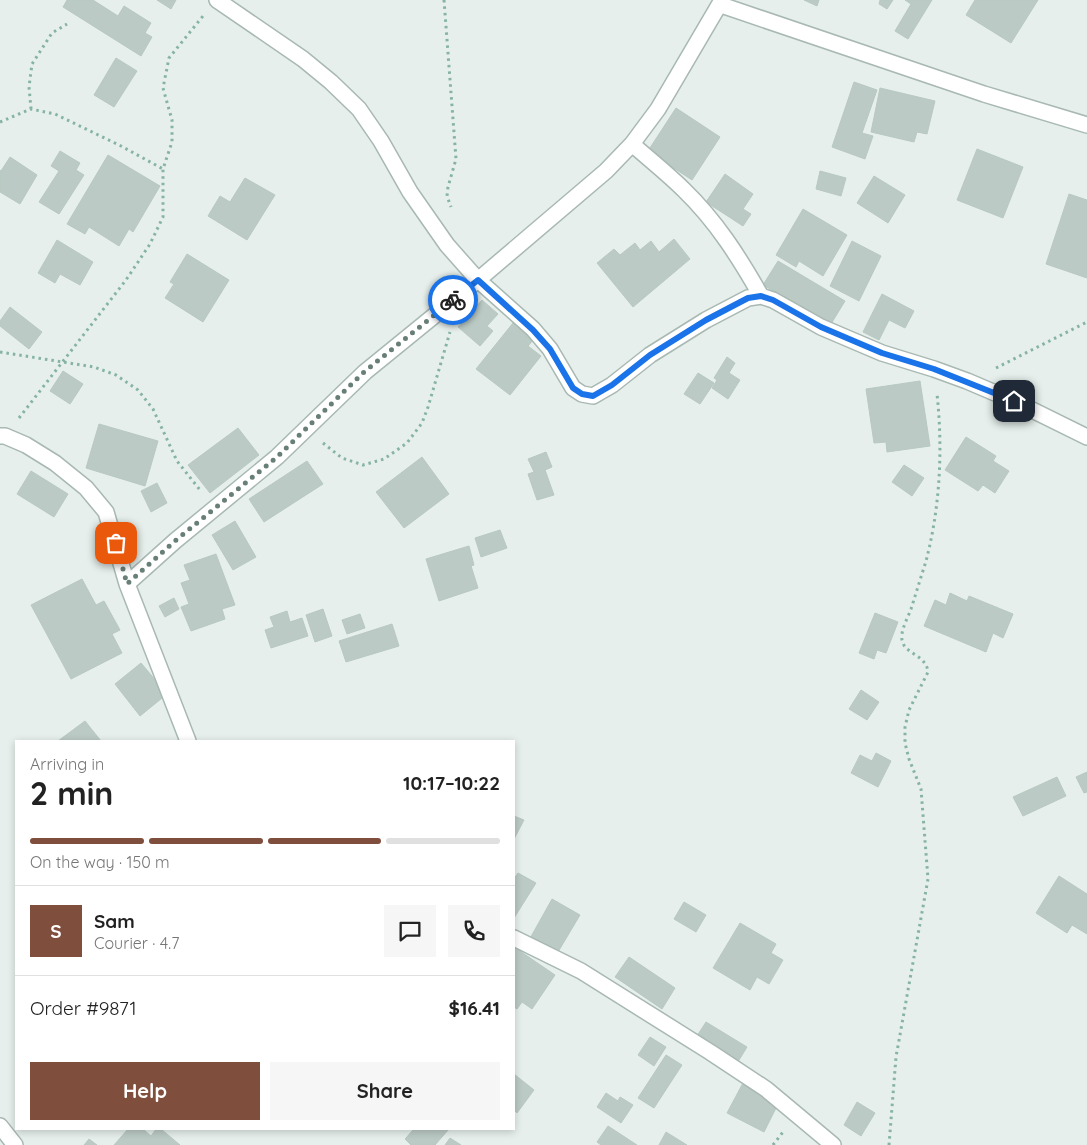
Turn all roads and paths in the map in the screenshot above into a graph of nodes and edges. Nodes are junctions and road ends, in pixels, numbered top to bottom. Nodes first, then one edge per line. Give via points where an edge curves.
1 (217, 0) edge
2 (444, 0) edge
3 (722, 2) edge
4 (204, 14) dead end
5 (67, 24) dead end
6 (31, 109) junction
7 (0, 122) edge
8 (1087, 124) edge
9 (632, 144) junction
10 (163, 169) junction
11 (454, 213) dead end
12 (478, 280) junction
13 (458, 295) junction
14 (761, 296) junction
15 (1087, 322) edge
16 (0, 352) edge
17 (63, 362) junction
18 (934, 369) junction
19 (967, 382) junction
20 (308, 427) junction
21 (2, 436) edge
22 (1087, 437) edge
23 (215, 508) junction
24 (127, 584) junction
25 (188, 740) edge
26 (515, 939) edge
27 (0, 1126) edge
28 (15, 1145) edge
29 (833, 1145) edge
30 (888, 1145) edge

1 - 12 street via 303,59 359,109 427,218
2 - 11 path via 456,159 447,196
3 - 8 street via 984,94
3 - 9 street via 658,109
4 - 10 path via 169,58 163,88 172,120 172,142
5 - 6 path via 52,33 32,64
6 - 7 path
6 - 10 path via 54,114
9 - 12 street via 606,171
9 - 14 street via 703,210 741,261
10 - 17 path via 163,216 150,244
12 - 13 street
12 - 14 street via 550,349 573,388 593,396 706,320 748,298
13 - 20 street via 364,372
13 - 20 path via 428,407 422,423 407,443 384,459 363,465 342,458
14 - 18 street via 860,344
15 - 19 path
16 - 17 path
17 - 21 path
17 - 23 path via 94,367 116,375 138,390 153,409 177,461
18 - 19 street
18 - 30 path via 939,418 934,528 902,635 908,651 924,660 928,672 909,710 905,727 905,743 921,789 928,879 896,1057
19 - 22 street
20 - 23 street
21 - 24 street via 26,445 56,463 86,488 106,512
23 - 24 street
24 - 25 street
26 - 29 street via 581,972 710,1052 766,1089
27 - 28 street

